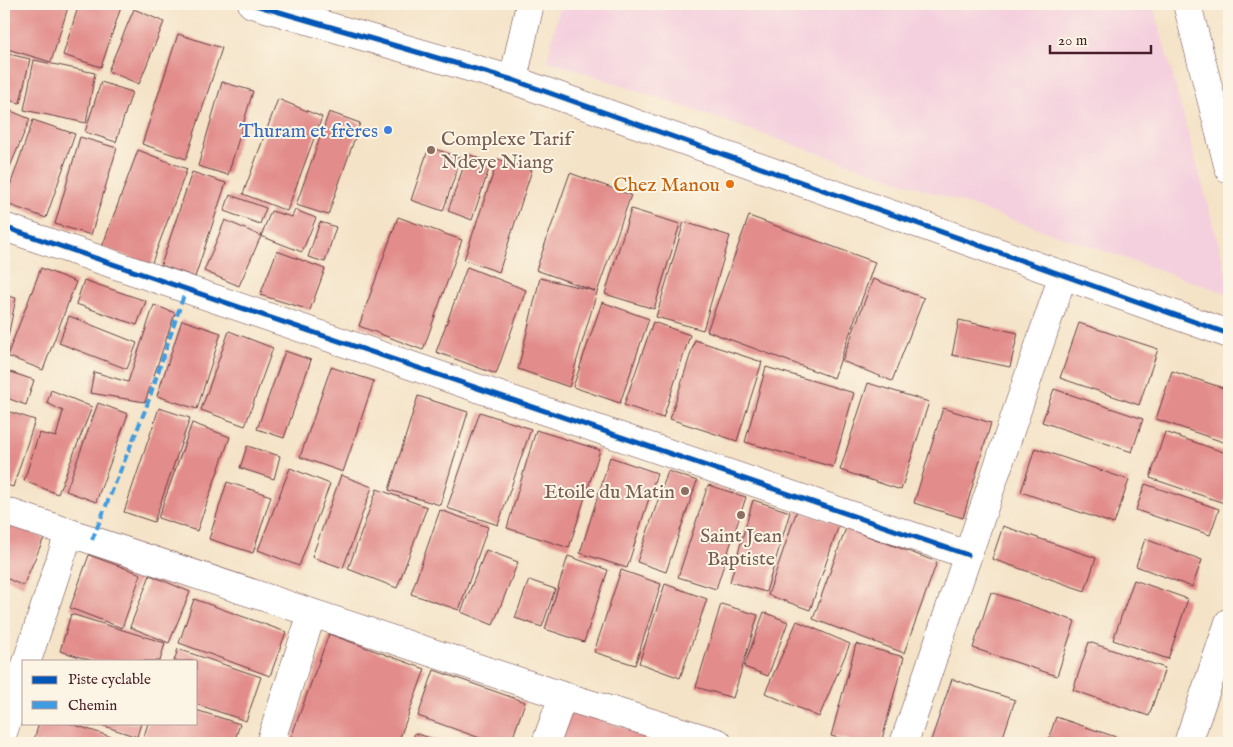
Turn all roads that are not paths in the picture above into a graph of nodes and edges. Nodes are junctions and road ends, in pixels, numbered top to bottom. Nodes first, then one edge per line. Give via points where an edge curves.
1 (252, 4) edge
2 (530, 4) edge
3 (1187, 4) edge
4 (513, 80) junction
5 (1229, 163) edge
6 (4, 227) edge
7 (1063, 275) junction
8 (1229, 334) edge
9 (4, 511) edge
10 (69, 533) junction
11 (968, 555) junction
12 (312, 613) junction
13 (1229, 622) edge
14 (27, 660) edge
15 (22, 676) edge
16 (563, 696) junction
17 (4, 730) edge
18 (270, 743) edge
19 (546, 743) edge
20 (718, 743) edge
21 (904, 743) edge
22 (1188, 743) edge

1 - 4 street
2 - 4 street
3 - 5 street
4 - 7 street
6 - 11 street
7 - 8 street
7 - 11 street
9 - 10 street
10 - 12 street
10 - 14 street
11 - 21 street
12 - 16 street
12 - 18 street
13 - 22 street
15 - 17 street
16 - 19 street
16 - 20 street

